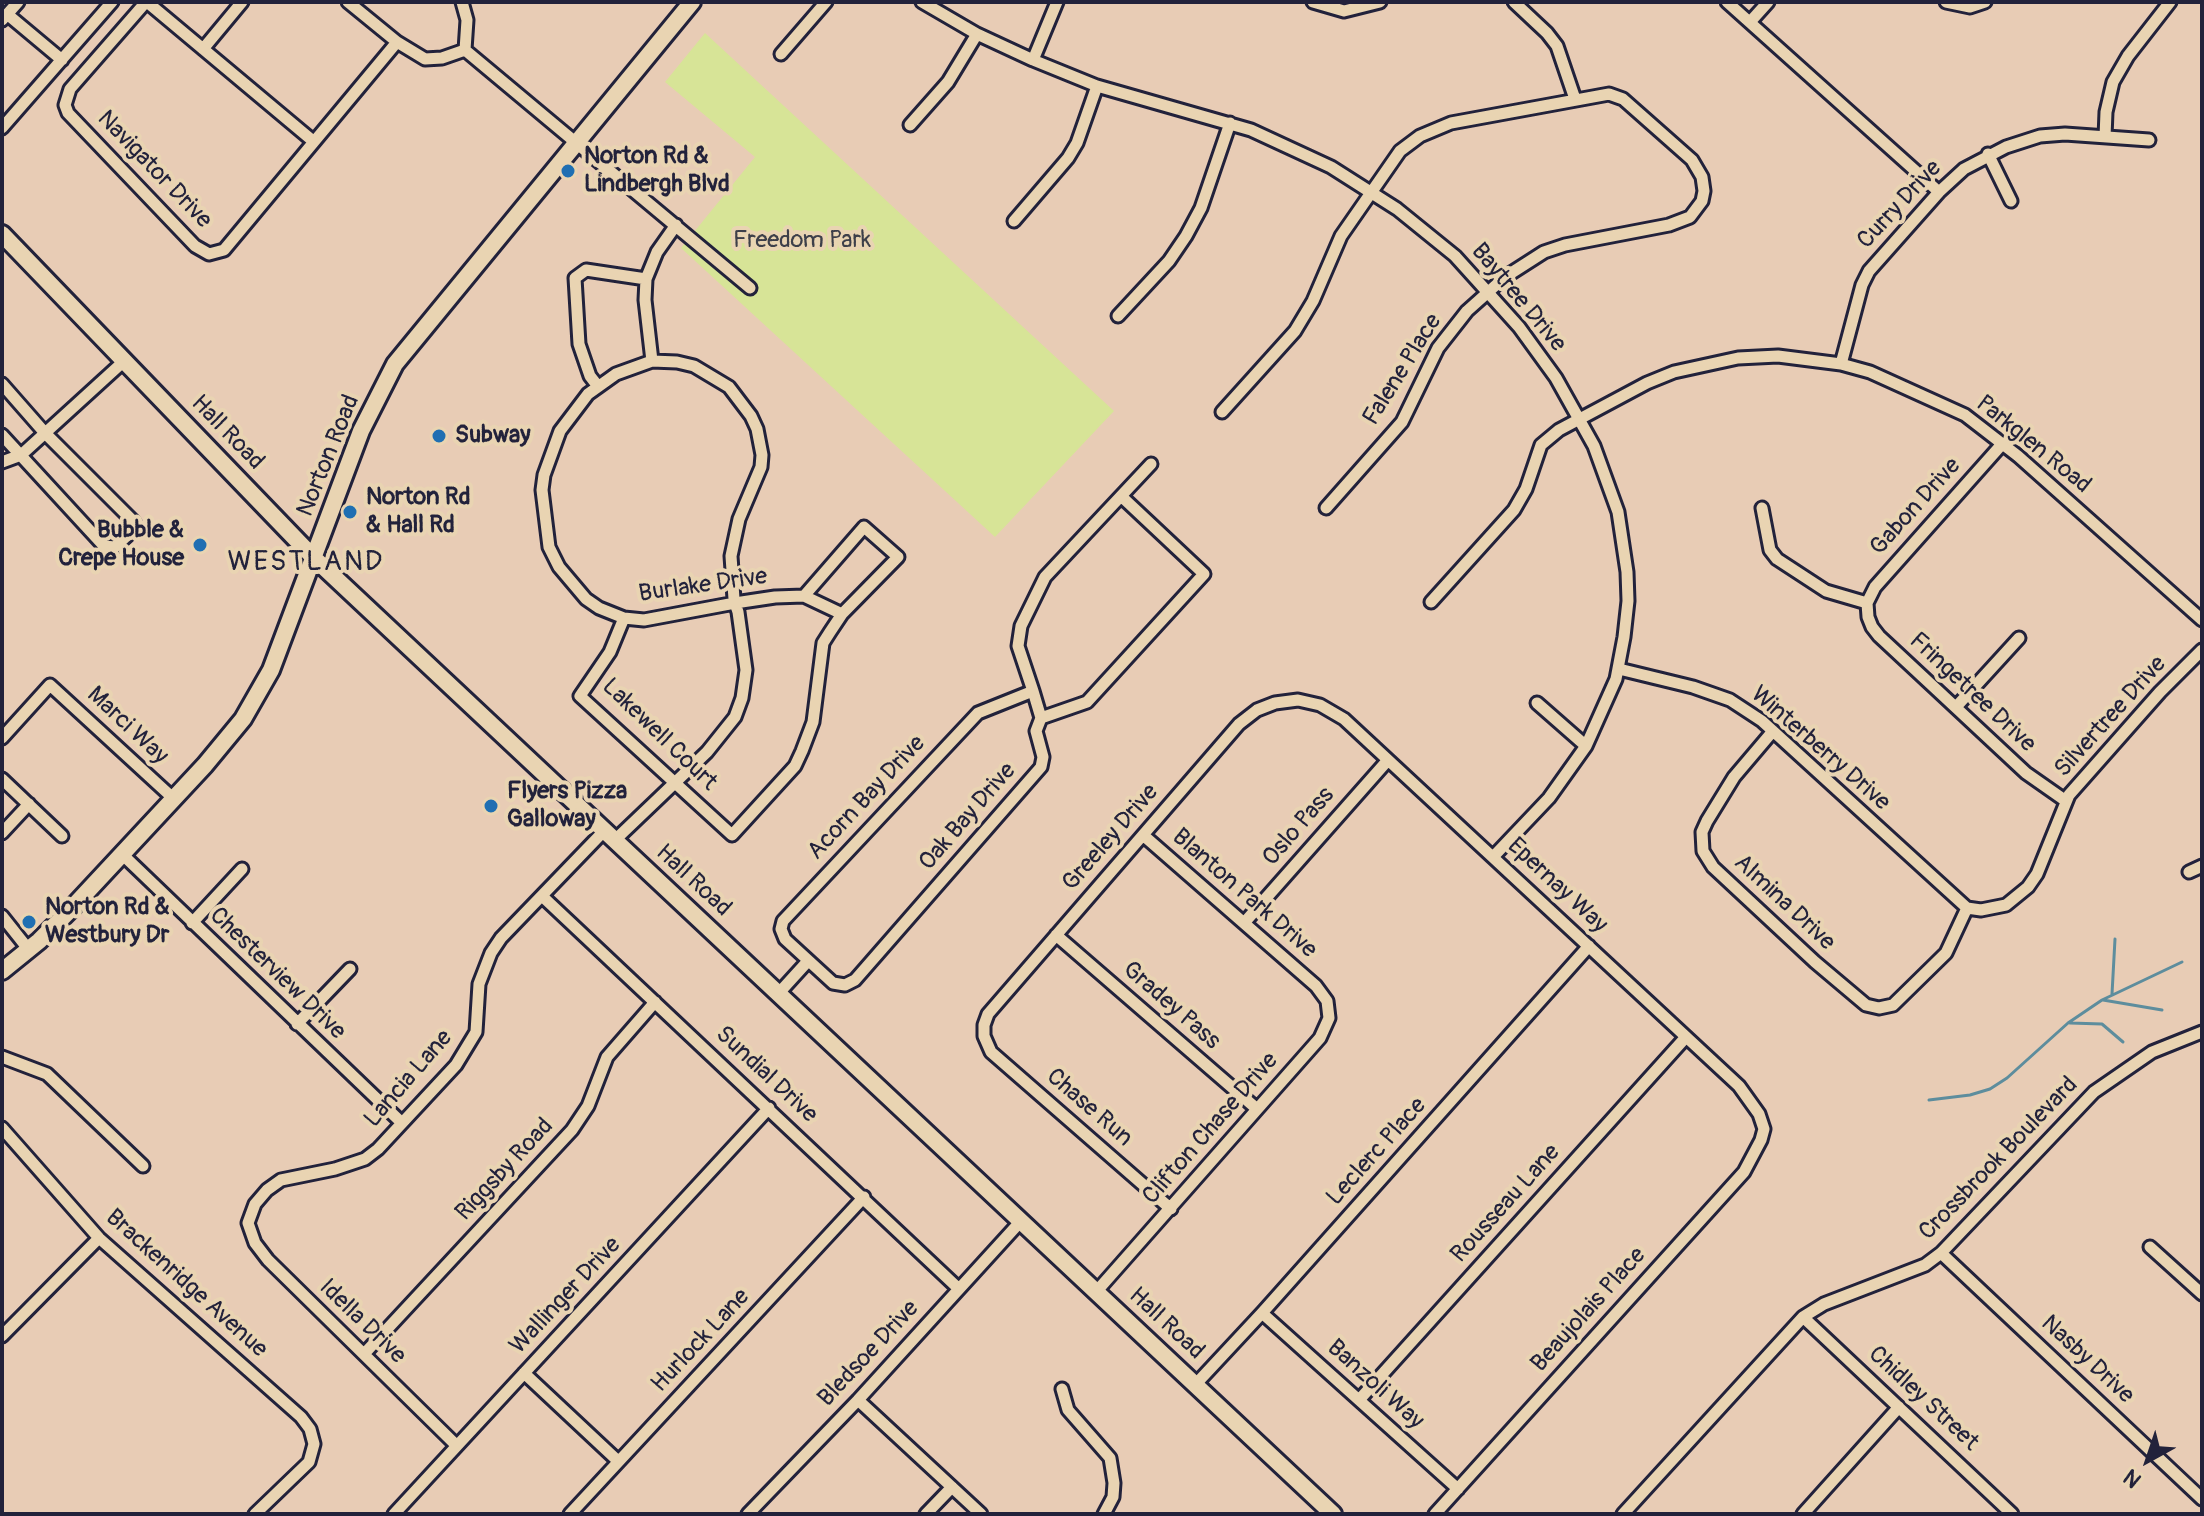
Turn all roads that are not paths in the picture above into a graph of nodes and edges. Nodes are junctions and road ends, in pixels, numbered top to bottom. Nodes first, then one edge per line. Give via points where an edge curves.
1 (18, 2) edge
2 (112, 2) edge
3 (146, 2) edge
4 (242, 2) edge
5 (348, 2) edge
6 (462, 2) edge
7 (692, 2) edge
8 (826, 2) edge
9 (922, 2) edge
10 (1057, 2) edge
11 (1313, 2) edge
12 (1380, 2) edge
13 (1514, 2) edge
14 (1727, 2) edge
15 (1768, 2) edge
16 (1946, 2) edge
17 (1985, 2) edge
18 (2170, 2) edge
19 (5, 17) edge
20 (1750, 22) junction
21 (977, 34) junction
22 (397, 42) junction
23 (203, 49) junction
24 (465, 50) junction
25 (781, 54) dead end
26 (62, 60) junction
27 (1033, 60) junction
28 (1097, 86) junction
29 (1575, 99) junction
30 (1230, 123) junction
31 (910, 125) dead end
32 (2, 128) edge
33 (2105, 137) junction
34 (2149, 140) dead end
35 (313, 141) junction
36 (576, 142) junction
37 (1988, 154) junction
38 (1370, 192) junction
39 (1939, 192) junction
40 (2011, 201) dead end
41 (1014, 221) dead end
42 (676, 225) junction
43 (2, 234) edge
44 (646, 279) junction
45 (750, 288) dead end
46 (1489, 291) junction
47 (1118, 316) dead end
48 (652, 361) junction
49 (123, 362) junction
50 (1841, 364) junction
51 (2, 384) edge
52 (597, 385) junction
53 (1222, 412) dead end
54 (1579, 419) junction
55 (45, 433) junction
56 (2, 435) edge
57 (2003, 443) junction
58 (21, 455) junction
59 (2, 462) edge
60 (1151, 464) dead end
61 (1121, 496) junction
62 (1326, 508) dead end
63 (1762, 508) dead end
64 (314, 558) junction
65 (804, 596) junction
66 (1431, 602) dead end
67 (735, 603) junction
68 (1867, 603) junction
69 (842, 614) junction
70 (624, 618) junction
71 (2202, 620) edge
72 (2019, 638) dead end
73 (2202, 650) edge
74 (1619, 669) junction
75 (1033, 691) junction
76 (1298, 700) joint
77 (1537, 703) dead end
78 (1956, 707) junction
79 (1041, 718) junction
80 (1773, 731) junction
81 (2, 738) edge
82 (1586, 746) junction
83 (1388, 760) junction
84 (2, 779) edge
85 (675, 782) junction
86 (174, 799) junction
87 (2066, 801) junction
88 (29, 804) junction
89 (2, 833) edge
90 (1143, 835) junction
91 (62, 836) dead end
92 (610, 836) junction
93 (123, 855) junction
94 (1493, 857) junction
95 (2202, 866) edge
96 (242, 869) dead end
97 (2189, 872) dead end
98 (542, 896) junction
99 (1967, 908) junction
100 (2, 916) edge
101 (192, 923) junction
102 (1244, 923) junction
103 (1056, 935) junction
104 (1589, 946) junction
105 (29, 950) junction
106 (808, 961) junction
107 (350, 969) dead end
108 (2, 971) edge
109 (1316, 986) joint
110 (778, 994) junction
111 (655, 1002) junction
112 (297, 1024) junction
113 (2202, 1032) edge
114 (984, 1036) joint
115 (1686, 1037) junction
116 (2, 1057) edge
117 (769, 1108) junction
118 (1257, 1109) junction
119 (402, 1123) junction
120 (2, 1128) edge
121 (1764, 1129) joint
122 (143, 1166) dead end
123 (864, 1197) junction
124 (1171, 1209) junction
125 (1021, 1221) junction
126 (248, 1223) joint
127 (99, 1238) junction
128 (2150, 1247) dead end
129 (1941, 1253) junction
130 (959, 1289) junction
131 (1096, 1292) junction
132 (2202, 1294) edge
133 (1262, 1313) junction
134 (1803, 1317) junction
135 (2, 1336) edge
136 (364, 1354) junction
137 (524, 1373) junction
138 (1195, 1385) junction
139 (1062, 1389) dead end
140 (858, 1400) junction
141 (1359, 1400) junction
142 (1899, 1407) junction
143 (456, 1445) junction
144 (618, 1461) junction
145 (952, 1487) junction
146 (1458, 1489) junction
147 (2202, 1499) edge
148 (255, 1514) edge
149 (394, 1514) edge
150 (570, 1514) edge
151 (748, 1514) edge
152 (926, 1514) edge
153 (981, 1514) edge
154 (1104, 1514) edge
155 (1333, 1514) edge
156 (1435, 1514) edge
157 (1623, 1514) edge
158 (1803, 1514) edge
159 (2012, 1514) edge

1 - 19 street
2 - 26 street
3 - 23 street
3 - 35 street, Navigator Drive via 70,89 65,105 201,251 224,250
4 - 23 street
5 - 22 street
6 - 24 street
7 - 36 main road, Norton Road
8 - 25 street
9 - 21 street, Baytree Drive
10 - 27 street
11 - 12 street via 1344,11
13 - 29 street via 1557,46
14 - 20 street
15 - 20 street
16 - 17 street via 1970,7
18 - 33 street via 2113,82
19 - 26 street
20 - 39 street
21 - 27 street, Baytree Drive
21 - 31 street via 948,82
22 - 24 street via 425,59
22 - 35 street, Navigator Drive
23 - 35 street
24 - 36 street
26 - 32 street
27 - 28 street, Baytree Drive
28 - 30 street, Baytree Drive
28 - 41 street via 1068,158
29 - 38 street via 1434,129 1400,151
29 - 46 street, Falene Place via 1609,94 1623,99 1692,160 1702,177 1702,201 1690,217 1669,225 1544,252
30 - 38 street, Baytree Drive via 1319,161
30 - 47 street via 1186,236
33 - 34 street, Curry Drive
33 - 37 street, Curry Drive via 2040,136
36 - 42 street
36 - 64 main road, Norton Road via 395,364 361,431
37 - 39 street, Curry Drive
37 - 40 street
38 - 46 street, Baytree Drive via 1455,256
38 - 53 street via 1341,236 1304,318
39 - 50 street, Curry Drive via 1869,271
42 - 44 street
42 - 45 street
43 - 49 main road, Hall Road
44 - 48 street
44 - 52 street via 586,270 575,278 579,344
46 - 54 street, Baytree Drive via 1556,378
46 - 62 street, Falene Place via 1438,348 1402,422
48 - 52 street, Burlake Drive
48 - 67 street via 677,362 714,376 729,387 757,429 761,467 739,519 731,556
49 - 55 street
49 - 64 main road, Hall Road
50 - 54 street, Parkglen Road via 1778,356 1695,366 1647,383
50 - 57 street, Parkglen Road via 1932,398
51 - 55 street
52 - 70 street, Burlake Drive via 572,412 551,452 542,490 545,525 549,547 575,588 599,608
54 - 66 street, Parkglen Road via 1541,445 1519,504
54 - 74 street, Baytree Drive via 1610,487 1623,534 1628,601
55 - 58 street
55 - 58 street via 134,522 134,529 115,547 104,546
56 - 58 street
57 - 68 street, Gabon Drive via 1875,587
57 - 71 street, Parkglen Road
58 - 59 street
60 - 61 street, Oak Bay Drive
61 - 75 street, Oak Bay Drive via 1045,577 1021,626 1018,646
61 - 79 street via 1204,574 1087,702
63 - 68 street via 1770,550 1777,559 1826,591
64 - 86 main road, Norton Road via 262,689
64 - 92 main road, Hall Road
65 - 67 street, Burlake Drive
65 - 69 street, Burlake Drive
65 - 69 street via 864,527 898,557
67 - 70 street, Burlake Drive via 644,620
67 - 85 street, Lancia Lane via 746,670 742,698 720,736
68 - 78 street, Fringetree Drive via 1879,636
69 - 85 street, Lakewell Court via 823,643 813,722 795,766 732,835
70 - 85 street, Lakewell Court via 610,652 580,696
72 - 78 street
73 - 87 street, Silvertree Drive
74 - 80 street, Winterberry Drive via 1730,700
74 - 82 street, Baytree Drive
75 - 79 street, Oak Bay Drive
75 - 106 street, Acorn Bay Drive via 978,713 790,911 782,934
76 - 83 street, Epernay Way via 1331,710
76 - 90 street, Greeley Drive via 1275,703 1248,716
77 - 82 street
78 - 87 street, Fringetree Drive via 2026,773
79 - 106 street, Oak Bay Drive via 1036,731 1041,767 855,980 833,983
80 - 99 street, Winterberry Drive
80 - 99 street, Almina Drive via 1734,777 1707,821 1703,851 1713,867 1835,980 1866,1005 1893,1005 1946,953
81 - 86 street, Marci Way via 50,685
82 - 94 street, Baytree Drive via 1544,804
83 - 94 street, Epernay Way
83 - 102 street, Oslo Pass
84 - 88 street
85 - 92 street, Lancia Lane
86 - 93 main road, Norton Road
87 - 99 street, Silvertree Drive via 2028,887 2006,905
88 - 89 street
88 - 91 street
90 - 102 street, Blanton Park Drive
90 - 103 street, Greeley Drive
92 - 98 street, Lancia Lane
92 - 110 main road, Hall Road
93 - 101 street, Chesterview Drive
93 - 105 main road, Norton Road
94 - 104 street, Epernay Way
95 - 97 street
96 - 101 street
98 - 111 street, Sundial Drive
98 - 119 street, Lancia Lane via 501,938 484,967 476,1032 468,1047
100 - 105 street
101 - 112 street, Chesterview Drive
102 - 109 street, Blanton Park Drive
103 - 114 street, Greeley Drive via 988,1014
103 - 118 street, Gradey Pass
104 - 115 street, Epernay Way
104 - 133 street, Leclerc Place
105 - 108 main road, Norton Road
106 - 110 street
107 - 112 street
109 - 118 street, Clifton Chase Drive via 1327,1001 1325,1030
110 - 125 main road, Hall Road
111 - 117 street, Sundial Drive
111 - 136 street, Riggsby Road via 607,1057 588,1106 572,1130
112 - 119 street, Chesterview Drive
113 - 129 street, Crossbrook Boulevard via 2152,1052 2094,1092
114 - 124 street, Chase Run via 991,1052
115 - 121 street, Epernay Way via 1739,1086
115 - 141 street, Rousseau Lane
116 - 122 street via 47,1074
117 - 123 street, Sundial Drive
117 - 137 street, Wallinger Drive
118 - 124 street, Clifton Chase Drive
119 - 126 street, Lancia Lane via 365,1159 281,1180 255,1204
120 - 127 street, Brackenridge Avenue
121 - 146 street, Beaujolais Place via 1744,1172
123 - 130 street, Sundial Drive
123 - 144 street, Hurlock Lane
124 - 131 street, Clifton Chase Drive
125 - 130 street, Bledsoe Drive
125 - 131 main road, Hall Road
126 - 136 street, Idella Drive via 268,1260
127 - 135 street
127 - 148 street, Brackenridge Avenue via 306,1423 313,1453 297,1476
128 - 132 street
129 - 134 street, Crossbrook Boulevard via 1925,1265
129 - 147 street, Nasby Drive
130 - 140 street, Bledsoe Drive
131 - 138 main road, Hall Road
133 - 138 street, Leclerc Place
133 - 141 street, Banzoli Way
134 - 142 street, Chidley Street
134 - 157 street, Crossbrook Boulevard
136 - 143 street, Idella Drive
137 - 143 street, Wallinger Drive
137 - 144 street
138 - 155 main road, Hall Road
139 - 154 street via 1068,1410 1110,1458 1113,1497
140 - 145 street
140 - 151 street, Bledsoe Drive
141 - 146 street, Banzoli Way
142 - 158 street
142 - 159 street, Chidley Street
143 - 149 street, Wallinger Drive
144 - 150 street, Hurlock Lane
145 - 152 street
145 - 153 street
146 - 156 street, Beaujolais Place

